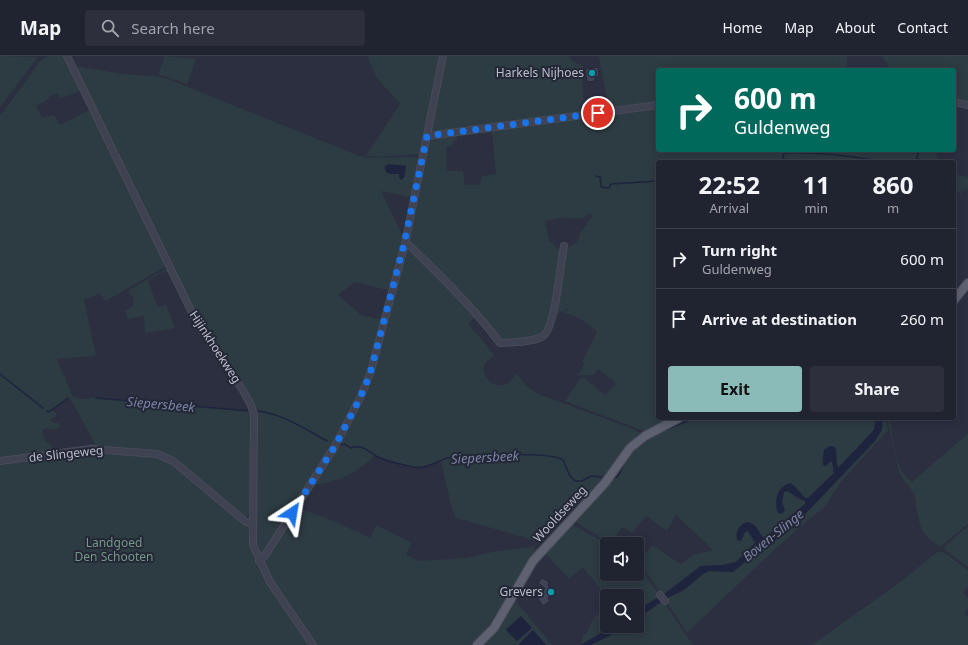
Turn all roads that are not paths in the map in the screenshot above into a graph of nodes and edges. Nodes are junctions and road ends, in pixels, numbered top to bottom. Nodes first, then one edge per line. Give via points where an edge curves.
1 (67, 56) edge
2 (443, 56) edge
3 (956, 102) edge
4 (656, 105) edge
5 (968, 105) edge
6 (427, 136) junction
7 (404, 244) junction
8 (564, 246) dead end
9 (968, 284) edge
10 (956, 298) edge
11 (675, 420) edge
12 (0, 461) edge
13 (253, 523) junction
14 (259, 561) junction
15 (660, 595) dead end
16 (665, 601) dead end
17 (313, 645) edge
18 (478, 645) edge

1 - 13 street, Hijinkhoekweg via 198,325 252,405
2 - 6 street
3 - 5 street
4 - 6 street
6 - 7 street
7 - 8 street via 452,288 500,343 536,339 547,332 554,313
7 - 14 street via 374,359 360,398 335,446
9 - 10 main road
11 - 18 main road, Wooldseweg via 645,436 630,448 605,483 541,551 494,628
12 - 13 street, de Slingeweg via 91,449 157,454 173,461 246,522
13 - 14 street, Hijinkhoekweg via 253,545
14 - 17 street, Hijinkhoekweg via 270,582
15 - 16 street

